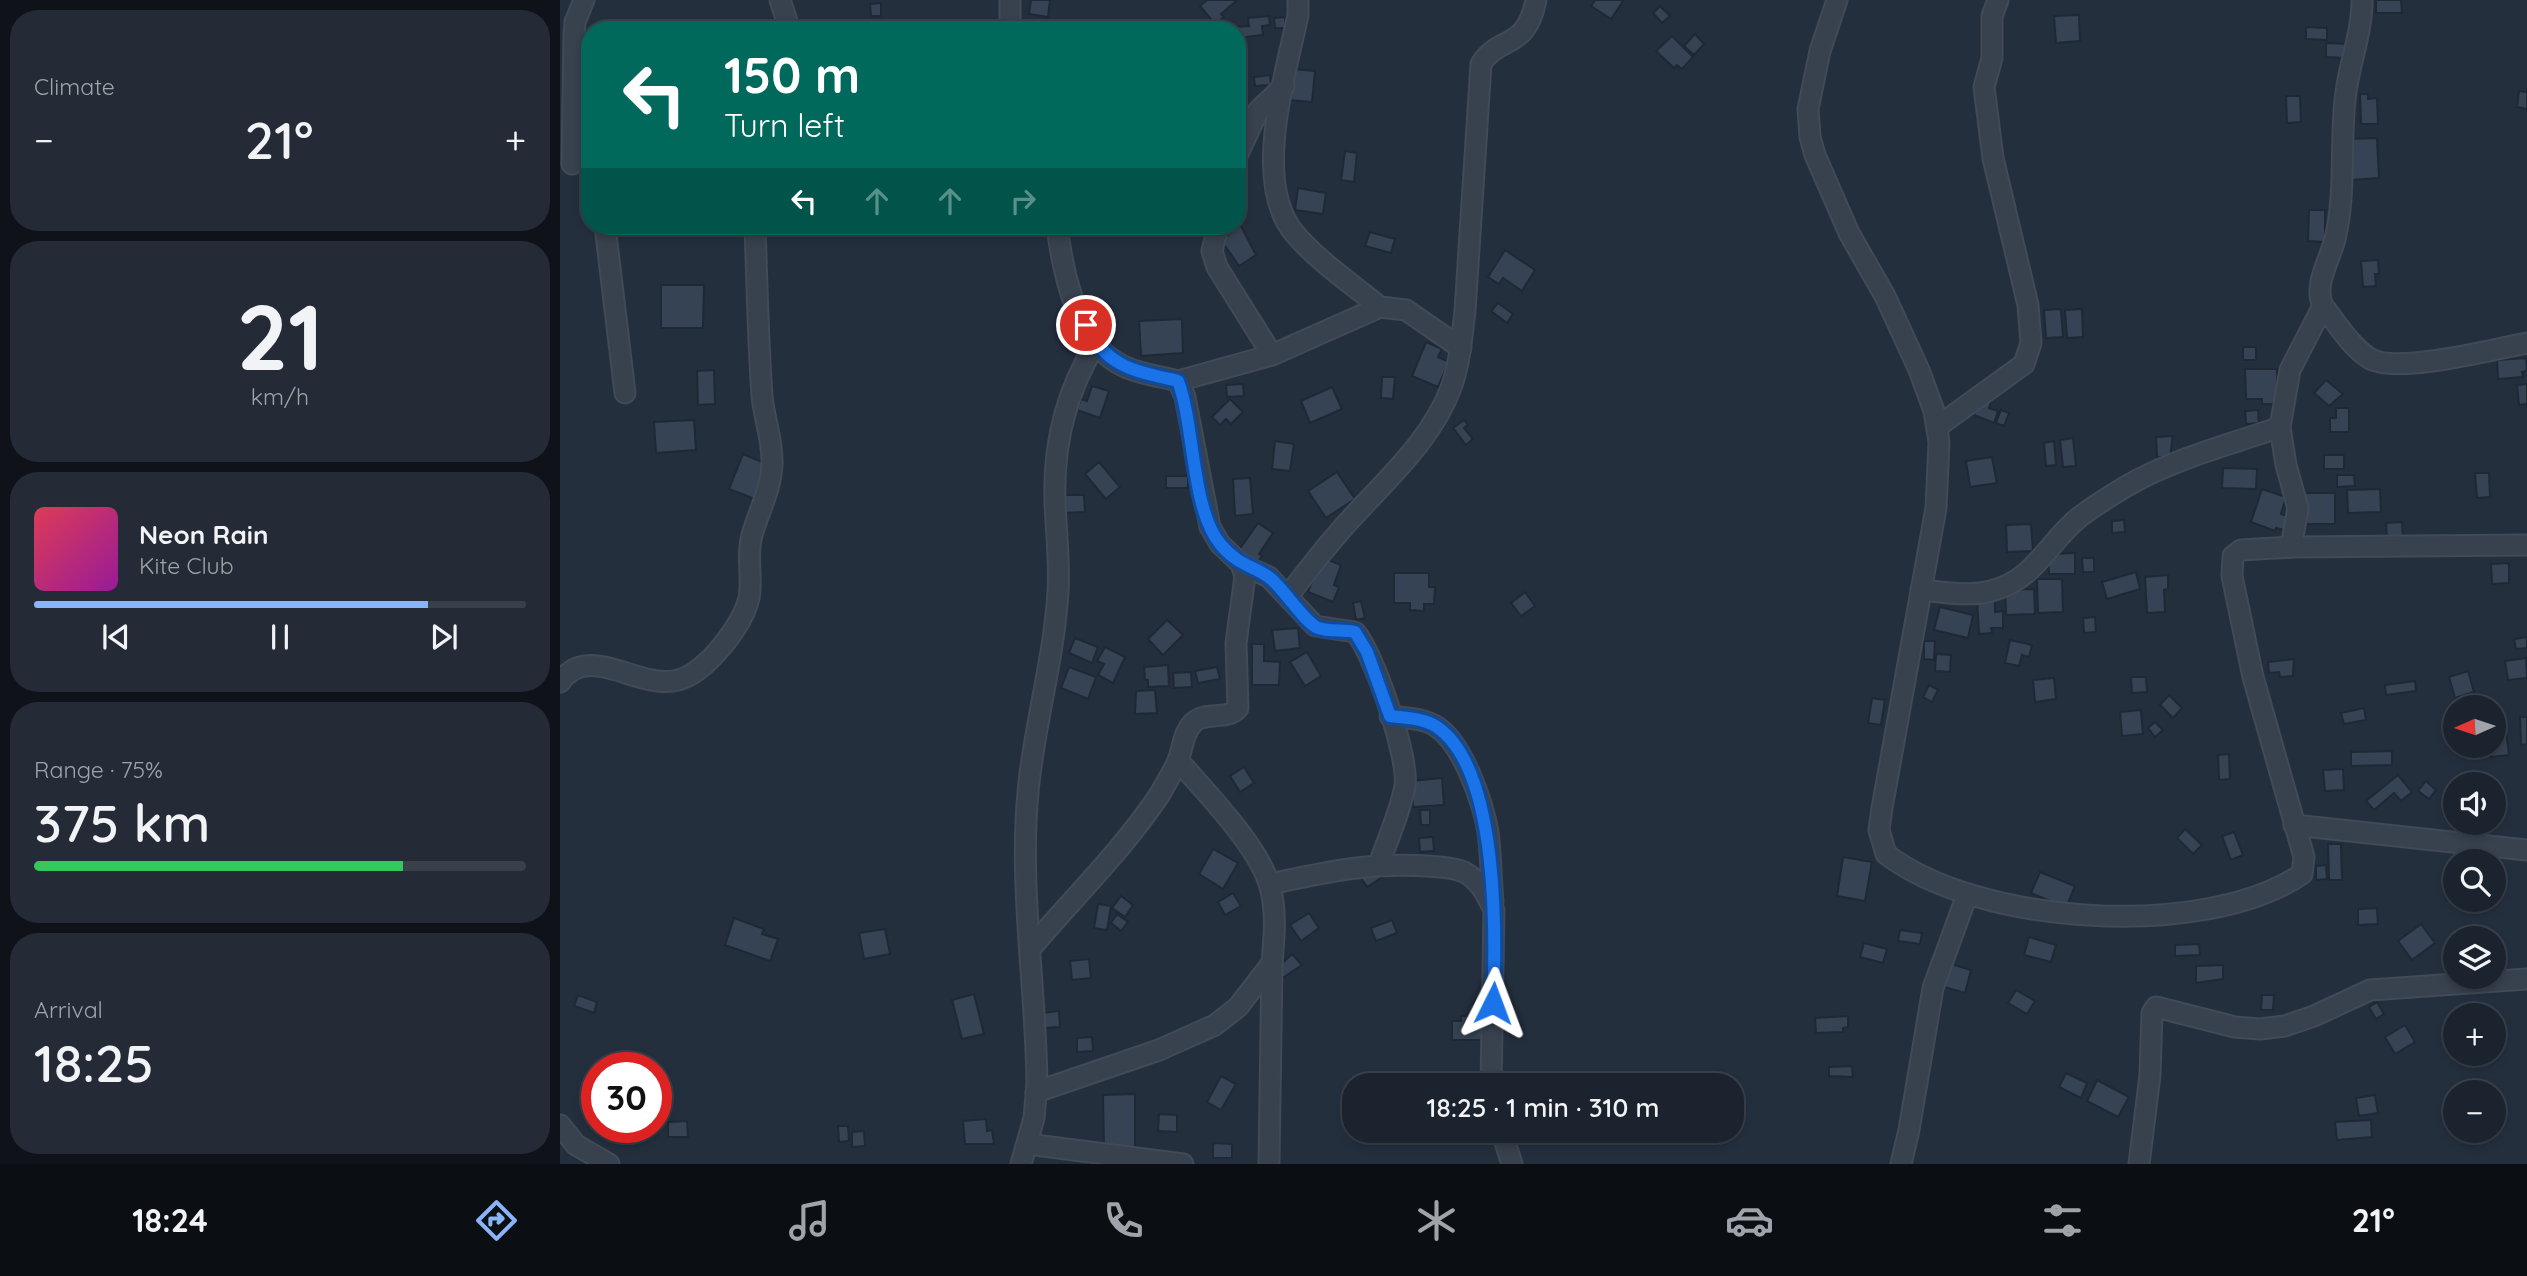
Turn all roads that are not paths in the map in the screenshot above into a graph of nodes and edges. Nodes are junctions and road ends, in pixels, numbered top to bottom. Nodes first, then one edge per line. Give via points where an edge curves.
1 (583, 0) edge
2 (780, 0) edge
3 (1010, 0) edge
4 (1298, 0) edge
5 (1536, 0) edge
6 (1837, 0) edge
7 (1998, 0) edge
8 (2362, 0) edge
9 (787, 21) edge
10 (1010, 21) edge
11 (1284, 86) junction
12 (1246, 137) edge
13 (574, 164) edge
14 (606, 235) edge
15 (755, 235) edge
16 (1058, 235) edge
17 (1215, 235) edge
18 (2323, 306) junction
19 (1380, 307) junction
20 (2527, 343) edge
21 (1095, 345) junction
22 (1461, 348) junction
23 (1272, 355) junction
24 (1178, 381) junction
25 (625, 393) dead end
26 (1937, 427) junction
27 (2280, 427) junction
28 (2527, 545) edge
29 (2291, 547) junction
30 (1241, 564) junction
31 (1921, 590) junction
32 (1288, 596) junction
33 (560, 682) edge
34 (1390, 716) junction
35 (1178, 760) junction
36 (2294, 825) junction
37 (2527, 850) edge
38 (1379, 864) junction
39 (1270, 884) junction
40 (1967, 895) junction
41 (1494, 910) junction
42 (1030, 949) junction
43 (1272, 963) junction
44 (2527, 979) edge
45 (1492, 1073) edge
46 (1037, 1091) junction
47 (560, 1125) edge
48 (1505, 1143) edge
49 (1027, 1144) junction
50 (609, 1164) edge
51 (1021, 1164) edge
52 (1183, 1164) edge
53 (1269, 1164) edge
54 (1512, 1164) edge
55 (1901, 1164) edge
56 (2139, 1164) edge

1 - 13 street via 574,35
2 - 9 street
3 - 10 street
4 - 11 street
5 - 22 street via 1525,30 1481,64
6 - 26 street via 1808,109 1810,137 1849,233 1919,370
7 - 26 street via 1984,87 1993,158 2028,305 2031,343 2024,365
8 - 18 street via 2345,99 2341,208 2320,284
11 - 12 street via 1258,111
11 - 19 street via 1273,173 1284,214 1304,243
14 - 25 street
15 - 33 street via 762,397 772,462 766,500 751,536 749,597 742,616 704,665 678,681 648,680 588,664 576,666
16 - 21 street via 1063,271
17 - 23 street via 1212,246 1217,267
18 - 20 street via 2368,358 2385,364
18 - 27 street via 2290,370
19 - 22 street via 1406,310
19 - 23 street
21 - 24 street via 1123,366
21 - 42 street via 1070,395 1055,467 1058,589 1053,652 1028,793
22 - 32 street via 1452,386 1422,439
23 - 24 street
24 - 30 street via 1210,527
26 - 31 street via 1937,508
27 - 29 street via 2298,508
27 - 31 street via 2127,486 2077,519 2034,568 2014,583 1966,594
28 - 29 street
29 - 36 street via 2241,550 2231,564 2253,677
30 - 32 street via 1269,577
30 - 35 street via 1245,576 1236,643 1238,708 1193,723
31 - 40 street via 1880,831 1886,854
32 - 34 street via 1315,626 1355,632
34 - 38 street via 1404,759 1405,786
34 - 41 street via 1438,727 1460,754 1488,831
35 - 39 street via 1241,835
35 - 42 street via 1124,845
36 - 37 street
36 - 40 street via 2304,857 2302,874 2269,893 2230,905 2075,915
38 - 39 street
38 - 41 street via 1463,871 1485,891
39 - 43 street via 1275,932
40 - 55 street via 1933,988
41 - 45 street
42 - 46 street
43 - 46 street via 1238,1006 1215,1025 1159,1050
43 - 53 street
44 - 56 street via 2370,990 2314,1016 2260,1029 2157,1007 2152,1013
46 - 49 street
47 - 50 street via 576,1145
48 - 54 street
49 - 51 street
49 - 52 street

